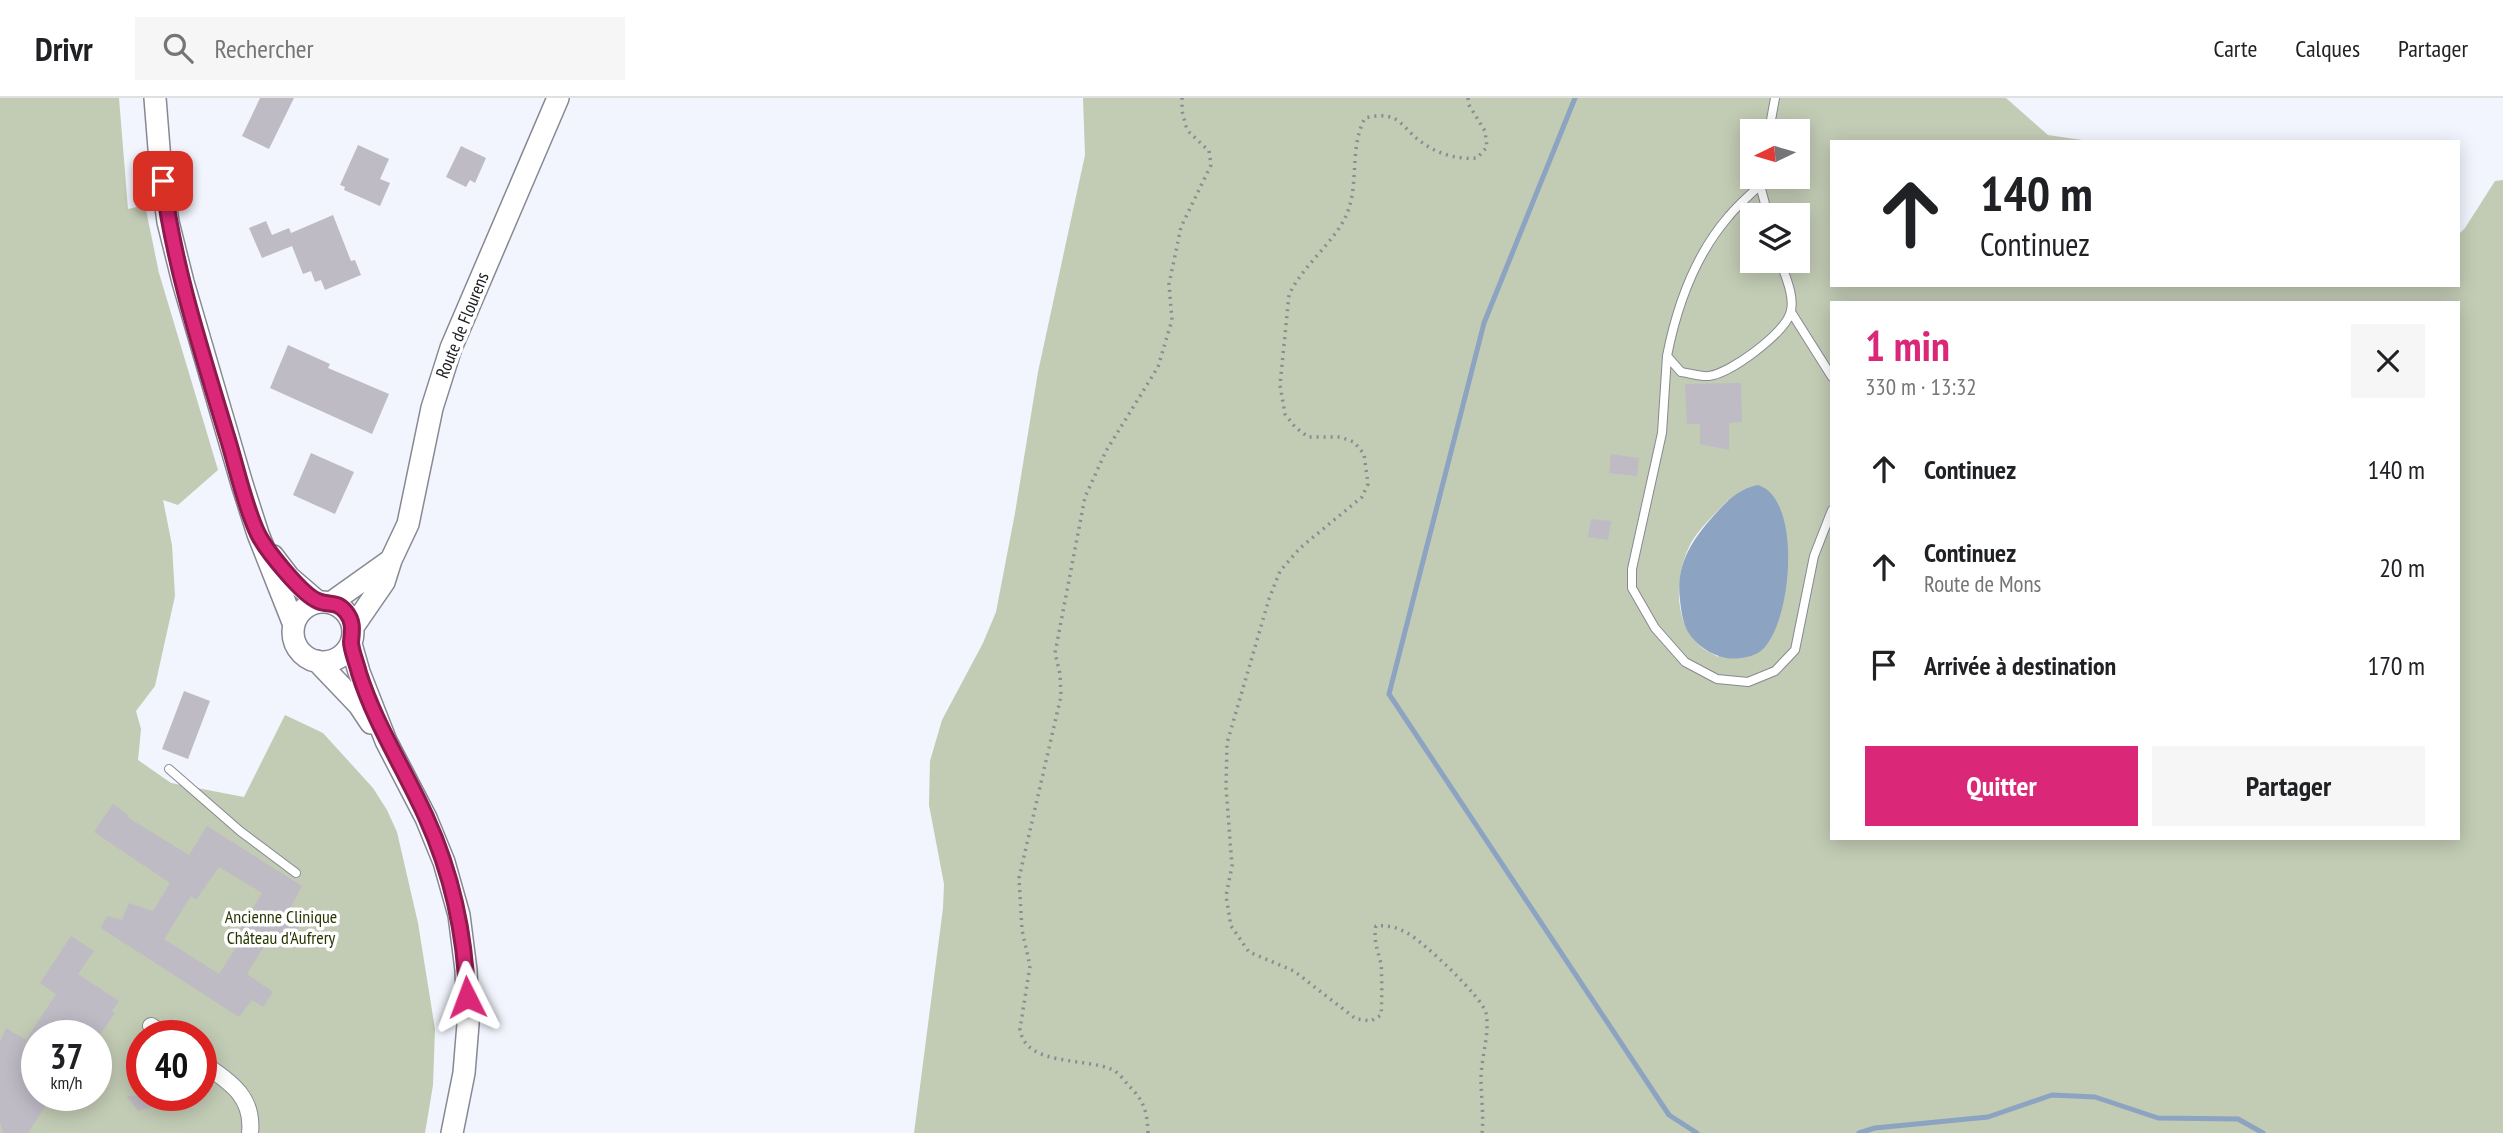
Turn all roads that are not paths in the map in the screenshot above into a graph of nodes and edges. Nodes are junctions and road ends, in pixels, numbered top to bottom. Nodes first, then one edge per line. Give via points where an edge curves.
1 (155, 98) edge
2 (558, 98) edge
3 (1775, 98) edge
4 (1771, 119) edge
5 (1753, 189) edge
6 (1784, 273) edge
7 (1791, 312) junction
8 (1667, 355) junction
9 (1830, 374) edge
10 (1830, 515) edge
11 (258, 534) junction
12 (391, 560) junction
13 (325, 602) junction
14 (294, 625) junction
15 (352, 635) junction
16 (317, 661) junction
17 (386, 741) junction
18 (169, 769) dead end
19 (296, 873) dead end
20 (217, 1073) edge
21 (250, 1133) edge
22 (452, 1133) edge

1 - 11 street via 168,222 205,363
2 - 12 street, Route de Flourens via 451,348 432,408 408,524
3 - 4 lane
5 - 8 lane via 1706,246 1675,315
6 - 7 lane
7 - 8 lane via 1763,346 1708,376 1681,372
7 - 9 lane
8 - 10 lane via 1662,433 1632,569 1632,588 1654,628 1685,662 1717,679 1748,682 1775,671 1796,650 1814,556
11 - 13 street via 289,577
11 - 14 street
12 - 13 street
12 - 15 street, Route de Flourens via 384,582
13 - 14 street via 303,609
13 - 15 street via 346,611
14 - 16 street via 297,646
15 - 16 street via 341,656
15 - 17 street via 359,672
16 - 17 street
17 - 22 street via 426,818 459,915 468,1024
18 - 19 lane
20 - 21 street via 236,1087 250,1112

